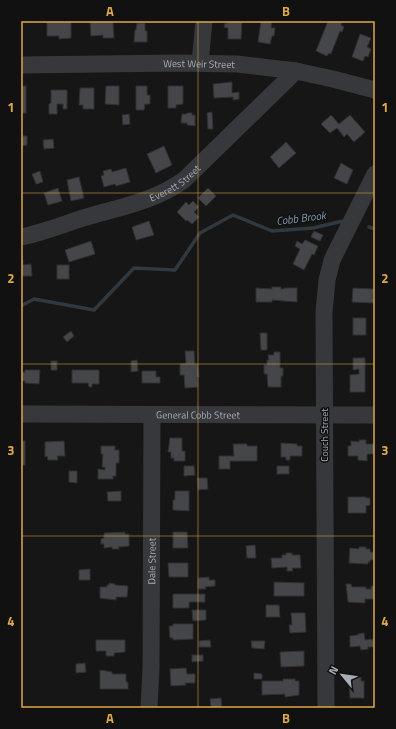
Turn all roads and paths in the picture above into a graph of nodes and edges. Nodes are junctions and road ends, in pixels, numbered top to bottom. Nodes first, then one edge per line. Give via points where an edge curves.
1 (204, 21) edge
2 (200, 63) junction
3 (21, 65) edge
4 (296, 71) junction
5 (375, 90) edge
6 (375, 174) edge
7 (21, 237) edge
8 (21, 414) edge
9 (152, 415) junction
10 (324, 415) junction
11 (375, 415) edge
12 (149, 708) edge
13 (326, 708) edge

1 - 2 street
2 - 3 street, West Weir Street
2 - 4 street, West Weir Street
4 - 5 street, West Weir Street
4 - 7 street, Everett Street via 184,180 170,190 158,196
6 - 10 street, Couch Street via 332,260 327,280 324,312
8 - 9 street, General Cobb Street
9 - 10 street, General Cobb Street
9 - 12 street, Dale Street
10 - 11 street, General Cobb Street
10 - 13 street, Couch Street

